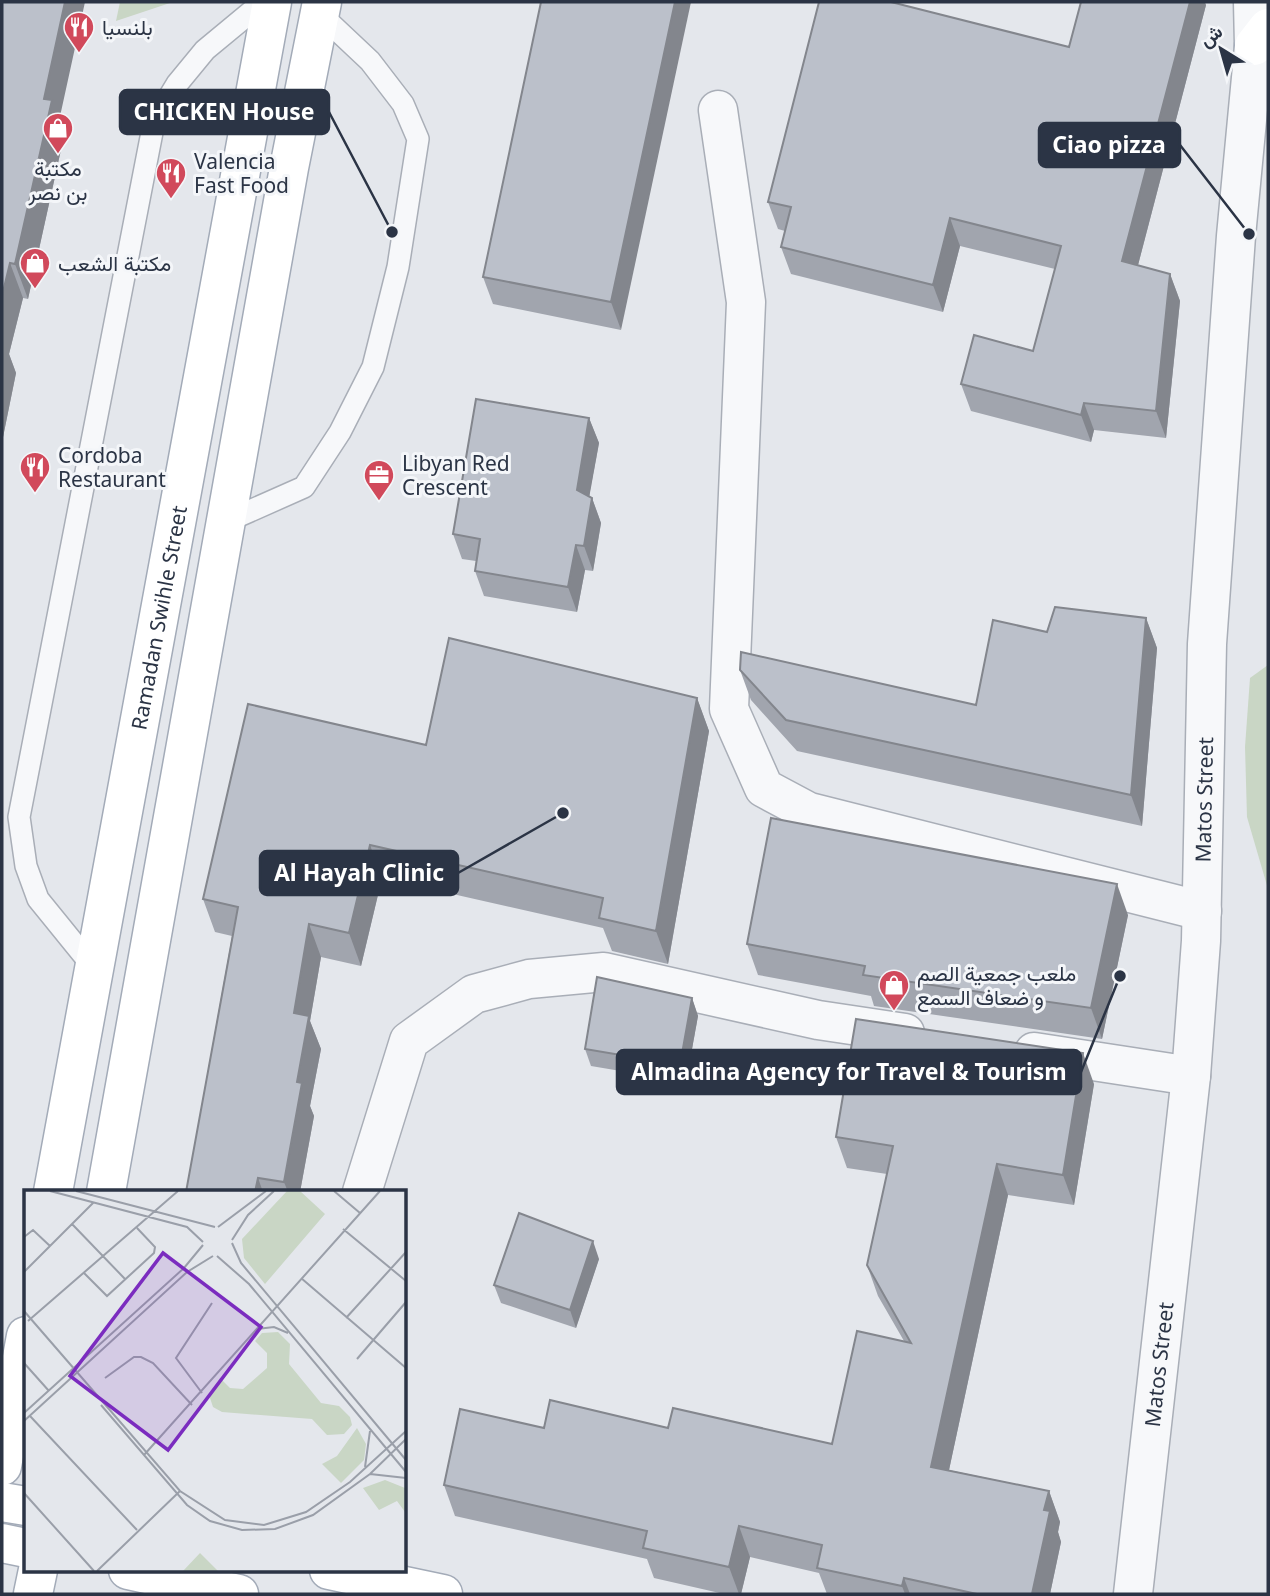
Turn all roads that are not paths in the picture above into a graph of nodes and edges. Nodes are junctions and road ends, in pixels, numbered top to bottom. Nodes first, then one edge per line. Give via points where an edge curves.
1 (263, 2) edge
2 (272, 2) edge
3 (1253, 2) edge
4 (321, 8) edge
5 (1261, 37) edge
6 (718, 110) dead end
7 (225, 522) junction
8 (1202, 911) junction
9 (94, 968) junction
10 (942, 1039) edge
11 (998, 1047) edge
12 (1191, 1076) junction
13 (53, 1190) edge
14 (106, 1190) edge
15 (363, 1190) edge
16 (24, 1347) edge
17 (2, 1466) edge
18 (2, 1502) edge
19 (24, 1506) edge
20 (2, 1543) edge
21 (24, 1548) edge
22 (38, 1572) edge
23 (137, 1572) edge
24 (338, 1572) edge
25 (33, 1594) edge
26 (239, 1594) edge
27 (443, 1594) edge
28 (1133, 1594) edge

1 - 9 lane via 205,50 154,122 19,817 26,866 38,899
2 - 9 main road, Ramadan Swihle Street
3 - 5 street, Matos Street
4 - 7 main road
4 - 7 lane via 402,104 418,139 398,267 373,367 341,432 304,487
5 - 8 street, Matos Street via 1236,236 1208,630
6 - 8 street via 746,302 729,709 764,788 809,812
7 - 14 main road
8 - 12 street, Matos Street
9 - 13 main road, Ramadan Swihle Street
10 - 15 street via 818,1020 604,972 530,979 474,993 409,1041
11 - 12 street
12 - 28 street, Matos Street
16 - 17 main road
18 - 19 main road
20 - 21 main road
22 - 25 main road
23 - 26 main road
24 - 27 main road

